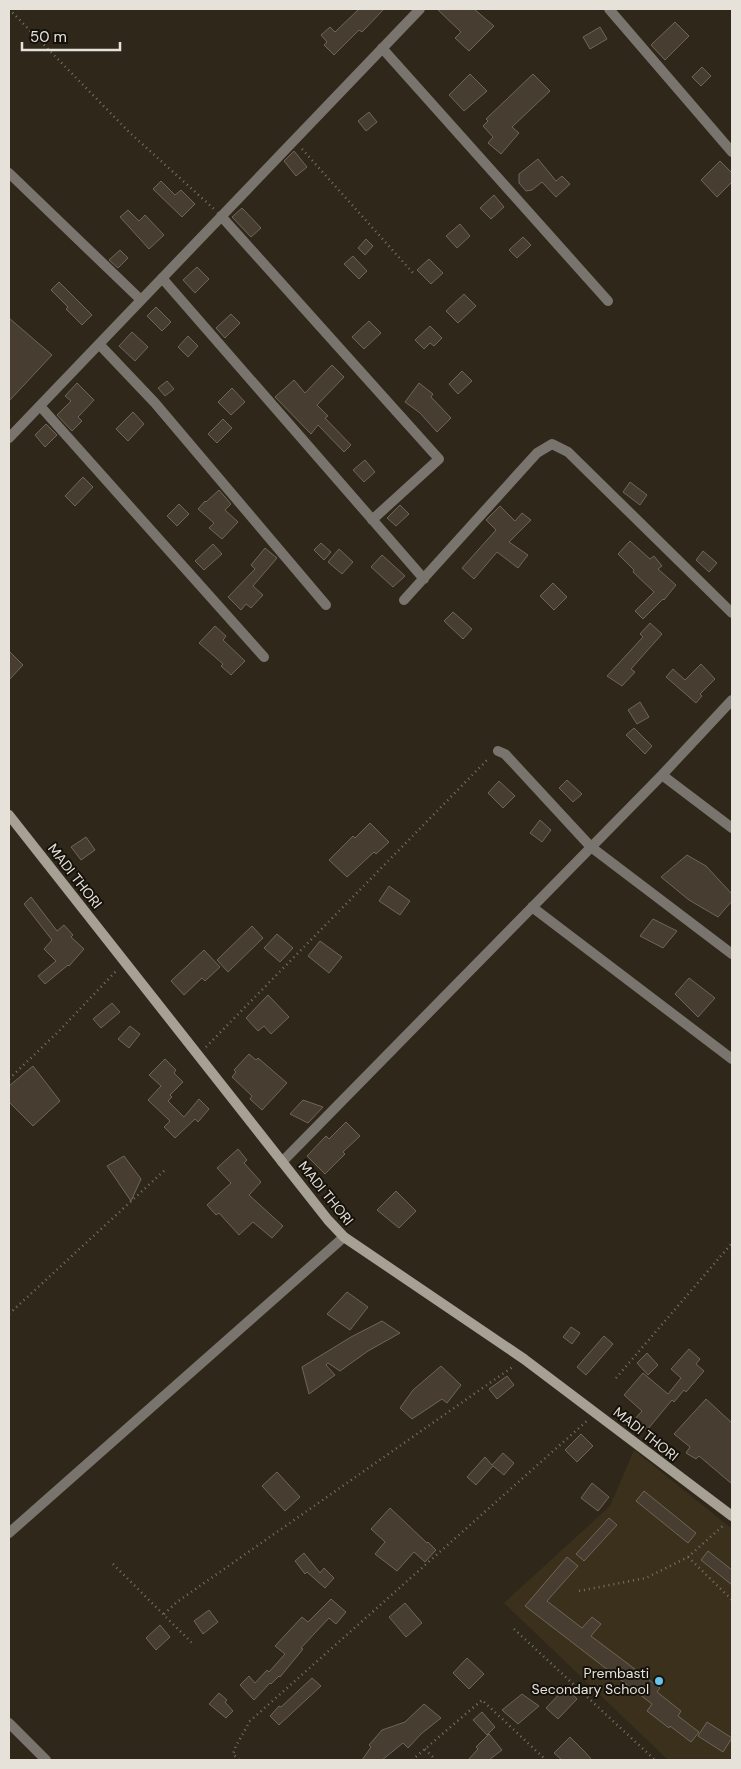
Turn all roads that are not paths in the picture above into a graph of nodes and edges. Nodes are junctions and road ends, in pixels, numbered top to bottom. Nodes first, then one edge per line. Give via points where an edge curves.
1 (420, 9) edge
2 (609, 9) edge
3 (382, 48) junction
4 (732, 152) edge
5 (9, 173) edge
6 (222, 216) junction
7 (162, 278) junction
8 (141, 300) junction
9 (608, 301) dead end
10 (99, 344) junction
11 (40, 406) junction
12 (9, 438) edge
13 (372, 520) junction
14 (424, 578) junction
15 (404, 600) dead end
16 (326, 605) dead end
17 (732, 614) edge
18 (264, 657) dead end
19 (731, 704) edge
20 (498, 751) road end
21 (662, 775) junction
22 (9, 814) edge
23 (732, 828) edge
24 (591, 847) junction
25 (532, 907) junction
26 (732, 954) edge
27 (732, 1059) edge
28 (282, 1162) junction
29 (344, 1237) junction
30 (732, 1517) edge
31 (9, 1533) edge
32 (9, 1722) edge
33 (46, 1760) edge

1 - 3 street
2 - 4 street
3 - 6 street
3 - 9 street
5 - 8 street
6 - 7 street
6 - 13 street via 439,459
7 - 8 street
7 - 13 street
8 - 10 street
10 - 11 street
10 - 16 street via 155,403
11 - 12 street
11 - 18 street
13 - 14 street
14 - 15 street
14 - 17 street via 536,453 552,444 568,452
19 - 21 street
20 - 24 street via 505,754
21 - 23 street
21 - 24 street
22 - 28 main road, MADI THORI
24 - 25 street
24 - 26 street
25 - 27 street
25 - 28 street
28 - 29 main road, MADI THORI
29 - 30 main road, MADI THORI via 524,1359
29 - 31 street
32 - 33 street

